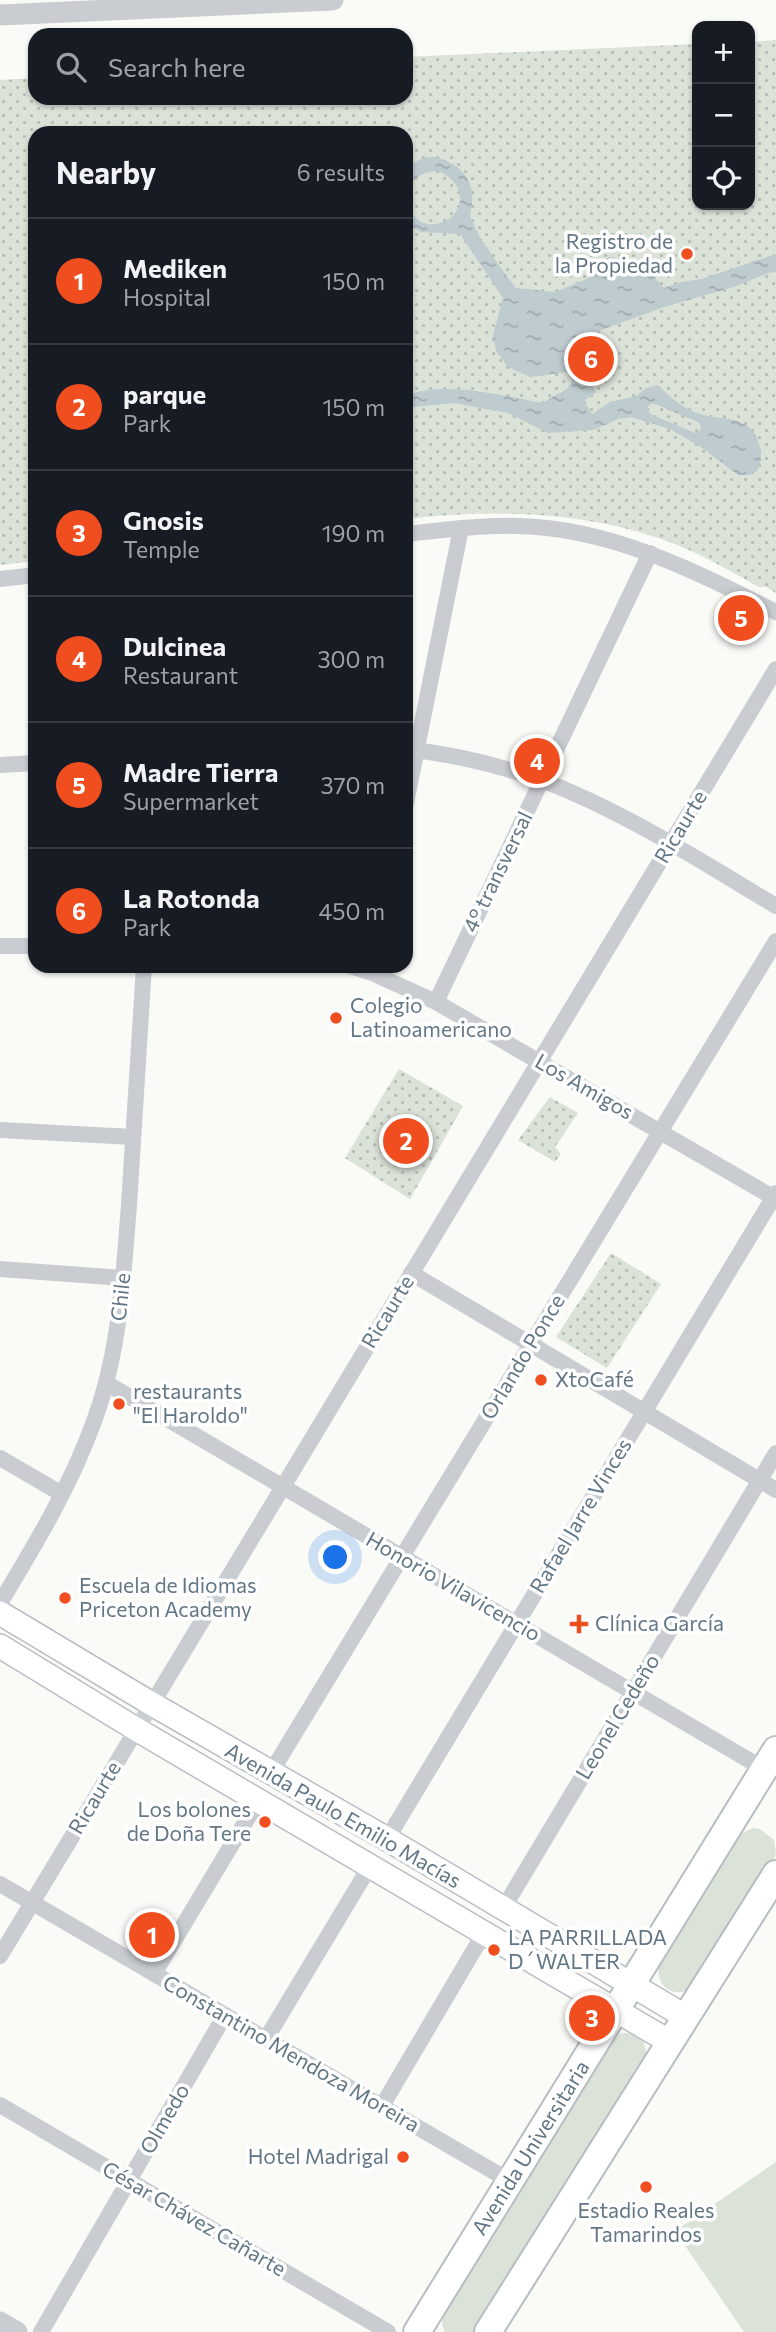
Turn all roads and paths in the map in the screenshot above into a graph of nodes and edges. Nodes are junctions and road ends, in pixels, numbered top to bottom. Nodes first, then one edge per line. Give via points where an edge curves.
1 (333, 0) edge
2 (188, 3) edge
3 (26, 7) edge
4 (0, 15) edge
5 (461, 528) junction
6 (413, 533) edge
7 (650, 553) junction
8 (28, 576) edge
9 (0, 579) edge
10 (776, 612) edge
11 (776, 669) edge
12 (413, 740) edge
13 (413, 749) edge
14 (28, 763) edge
15 (0, 765) edge
16 (541, 781) junction
17 (670, 844) junction
18 (776, 906) edge
19 (776, 941) edge
20 (0, 946) edge
21 (28, 946) edge
22 (144, 973) edge
23 (380, 973) edge
24 (436, 1002) junction
25 (539, 1061) junction
26 (0, 1130) edge
27 (660, 1132) junction
28 (134, 1137) junction
29 (775, 1196) edge
30 (0, 1269) edge
31 (411, 1273) junction
32 (123, 1278) junction
33 (531, 1345) junction
34 (106, 1383) junction
35 (644, 1412) junction
36 (776, 1453) edge
37 (0, 1458) edge
38 (760, 1480) junction
39 (283, 1487) junction
40 (776, 1490) edge
41 (62, 1494) junction
42 (402, 1557) junction
43 (0, 1603) edge
44 (0, 1613) edge
45 (516, 1624) junction
46 (0, 1646) edge
47 (633, 1692) junction
48 (152, 1704) junction
49 (136, 1729) junction
50 (770, 1760) edge
51 (271, 1774) junction
52 (258, 1801) junction
53 (387, 1839) junction
54 (370, 1866) junction
55 (776, 1874) edge
56 (0, 1884) edge
57 (32, 1903) junction
58 (503, 1909) junction
59 (484, 1933) junction
60 (0, 1956) edge
61 (154, 1974) junction
62 (624, 1980) junction
63 (610, 2005) junction
64 (225, 2015) junction
65 (686, 2017) junction
66 (266, 2039) junction
67 (670, 2042) junction
68 (0, 2105) edge
69 (382, 2106) junction
70 (129, 2180) junction
71 (510, 2181) junction
72 (0, 2322) edge
73 (17, 2332) edge
74 (41, 2332) edge
75 (388, 2332) edge
76 (418, 2332) edge
77 (488, 2332) edge

1 - 2 street
2 - 3 street
3 - 4 street
5 - 6 street
5 - 7 street via 520,526 571,532
5 - 12 street
7 - 10 street
7 - 16 street, 4° transversal
8 - 9 street
11 - 17 street, Ricaurte
13 - 16 street via 487,764
14 - 15 street
16 - 17 street
16 - 24 street, 4° transversal
17 - 18 street
17 - 25 street, Ricaurte
19 - 27 street, Orlando Ponce
20 - 21 street
22 - 28 street, Chile
23 - 24 street, Los Amigos
24 - 25 street, Los Amigos
25 - 27 street, Los Amigos
25 - 31 street, Ricaurte
26 - 28 street
27 - 29 street, Los Amigos
27 - 33 street, Orlando Ponce
28 - 32 street, Chile
29 - 35 street, Rafael Jarre Vinces
30 - 32 street
31 - 33 street
31 - 39 street, Ricaurte
32 - 34 street, Chile
33 - 35 street
33 - 42 street, Orlando Ponce
34 - 39 street, Honorio Vilavicencio
34 - 41 street, Chile via 94,1424
35 - 38 street
35 - 45 street, Rafael Jarre Vinces
36 - 38 street, Leonel Cedeño
37 - 41 street
38 - 40 street
38 - 47 street, Leonel Cedeño
39 - 42 street, Honorio Vilavicencio
39 - 48 street, Ricaurte
41 - 43 street, Chile
42 - 45 street, Honorio Vilavicencio
42 - 51 street, Orlando Ponce
44 - 48 main road, Avenida Paulo Emilio Macías
45 - 47 street, Honorio Vilavicencio
45 - 53 street, Rafael Jarre Vinces
46 - 49 main road, Avenida Paulo Emilio Macías
47 - 50 street, Honorio Vilavicencio
47 - 58 street, Leonel Cedeño
48 - 49 street, Ricaurte
48 - 51 main road, Avenida Paulo Emilio Macías
49 - 52 main road, Avenida Paulo Emilio Macías
49 - 57 street, Ricaurte
50 - 62 main road, Avenida Universitaria
51 - 53 main road, Avenida Paulo Emilio Macías
52 - 54 main road, Avenida Paulo Emilio Macías
52 - 61 street
53 - 58 main road, Avenida Paulo Emilio Macías
54 - 59 main road, Avenida Paulo Emilio Macías
54 - 66 street
55 - 65 main road
56 - 57 street, Constantino Mendoza Moreira
57 - 60 street, Ricaurte
57 - 61 street, Constantino Mendoza Moreira
58 - 62 main road, Avenida Paulo Emilio Macías
59 - 63 main road, Avenida Paulo Emilio Macías
59 - 69 street
61 - 64 street, Constantino Mendoza Moreira
62 - 63 main road, Avenida Universitaria
62 - 65 main road, Avenida Paulo Emilio Macías
63 - 67 main road, Avenida Paulo Emilio Macías
63 - 71 main road, Avenida Universitaria
64 - 66 street, Constantino Mendoza Moreira
64 - 70 street, Olmedo
65 - 67 main road
66 - 69 street, Constantino Mendoza Moreira
67 - 77 main road
68 - 70 street, César Chávez Cañarte
69 - 71 street, Constantino Mendoza Moreira
70 - 74 street, Olmedo
70 - 75 street, César Chávez Cañarte
71 - 76 main road, Avenida Universitaria
72 - 73 street

